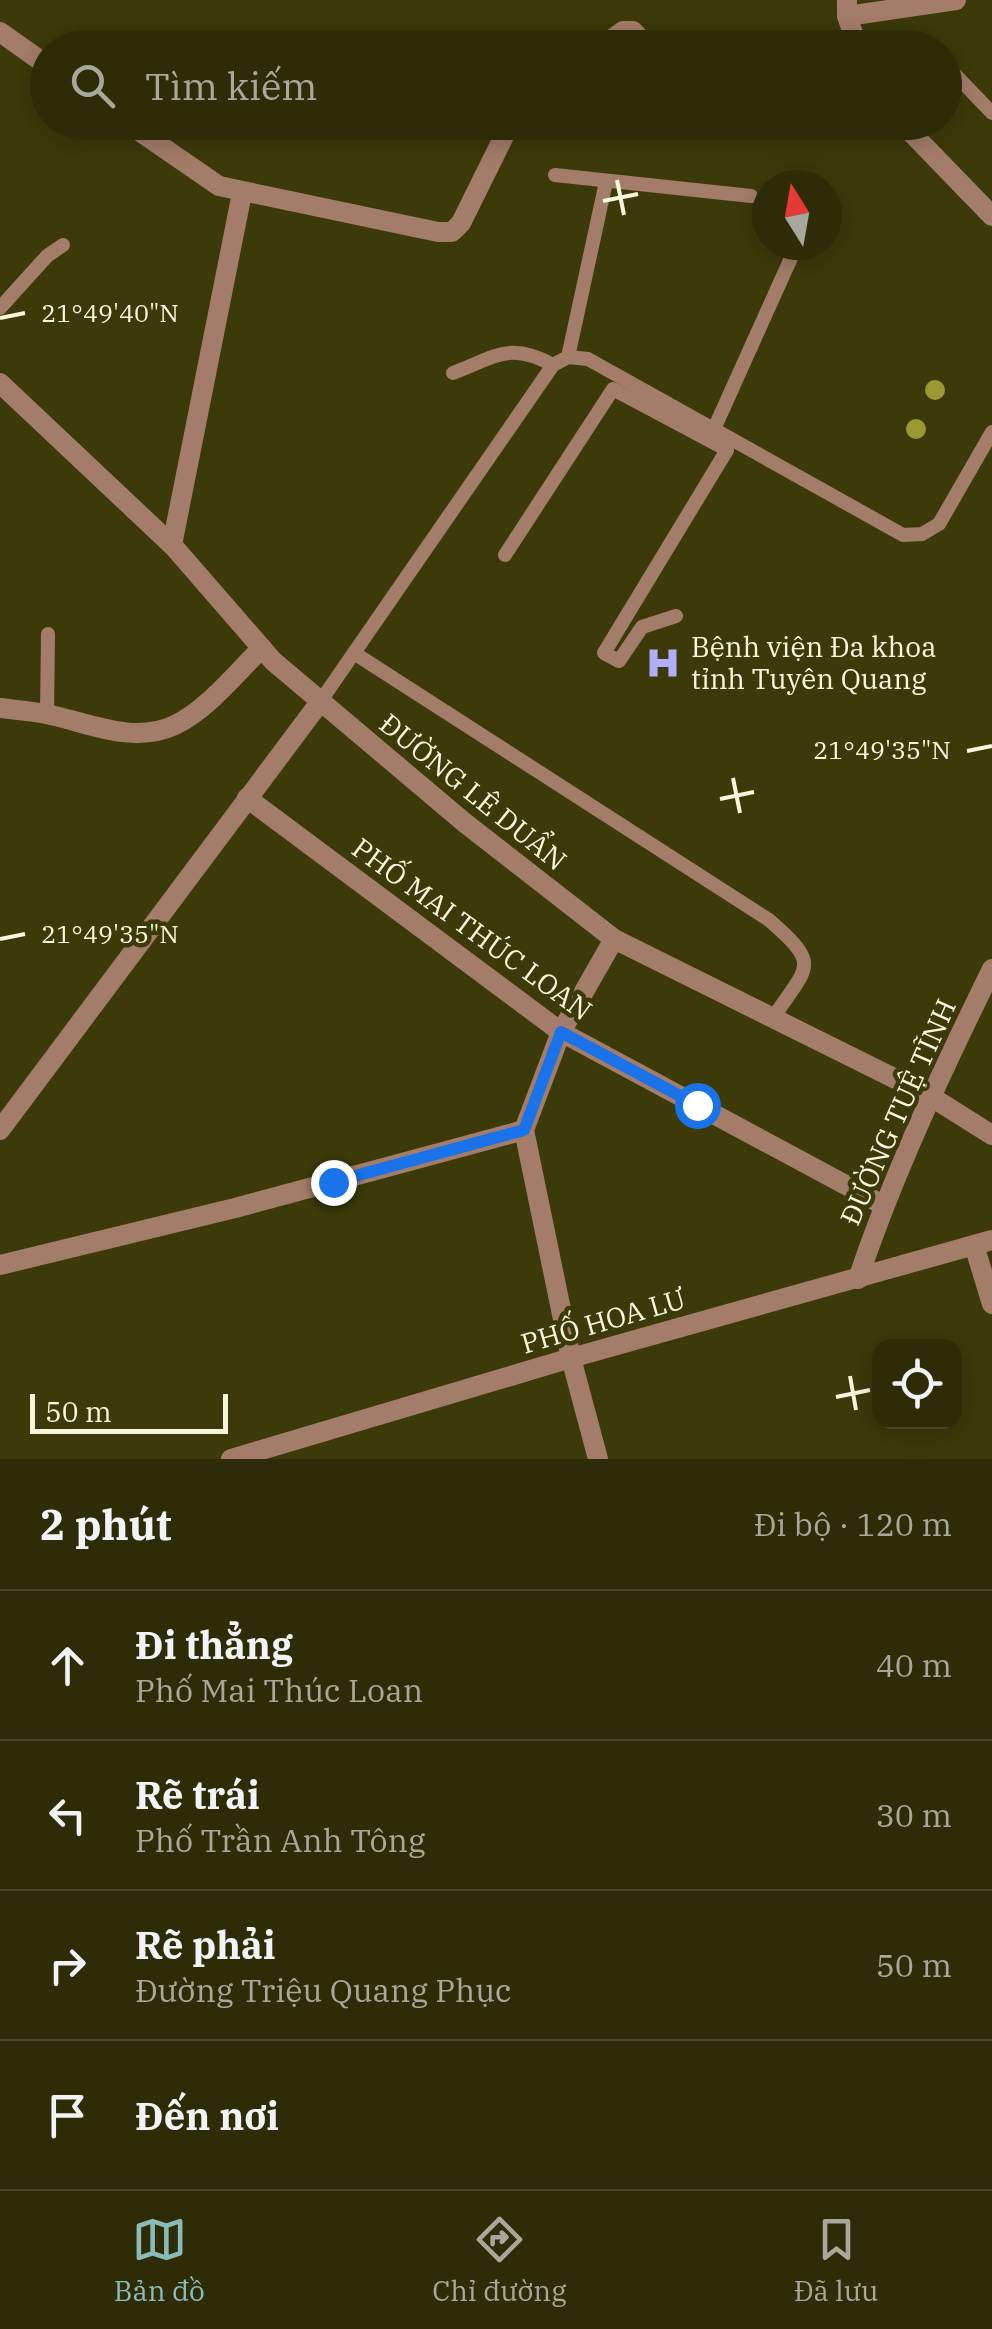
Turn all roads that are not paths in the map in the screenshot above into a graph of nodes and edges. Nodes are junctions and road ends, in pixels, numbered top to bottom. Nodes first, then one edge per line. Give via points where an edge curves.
1 (956, 0) edge
2 (847, 8) edge
3 (0, 32) edge
4 (30, 53) edge
5 (962, 82) edge
6 (992, 113) edge
7 (151, 140) edge
8 (502, 140) edge
9 (918, 140) edge
10 (555, 175) dead end
11 (606, 182) junction
12 (242, 193) junction
13 (751, 196) dead end
14 (992, 216) edge
15 (64, 244) dead end
16 (790, 260) edge
17 (0, 308) edge
18 (568, 357) junction
19 (553, 365) junction
20 (453, 373) dead end
21 (0, 383) edge
22 (714, 429) junction
23 (992, 432) edge
24 (727, 450) junction
25 (172, 545) junction
26 (505, 556) dead end
27 (676, 616) dead end
28 (48, 634) dead end
29 (262, 648) junction
30 (354, 653) junction
31 (320, 702) junction
32 (0, 708) edge
33 (47, 714) junction
34 (247, 798) junction
35 (614, 939) junction
36 (992, 970) edge
37 (773, 1018) junction
38 (561, 1032) junction
39 (930, 1096) junction
40 (0, 1130) edge
41 (524, 1130) junction
42 (992, 1135) edge
43 (883, 1205) junction
44 (983, 1243) edge
45 (0, 1265) edge
46 (858, 1279) junction
47 (992, 1304) edge
48 (571, 1358) junction
49 (230, 1459) edge
50 (598, 1459) edge

1 - 2 street
3 - 4 street
5 - 6 lane
7 - 12 street via 219,186
8 - 12 street via 452,232
9 - 14 street
10 - 11 lane
11 - 13 lane
11 - 18 lane
12 - 25 street
15 - 17 lane
16 - 22 lane
18 - 19 lane
18 - 22 lane via 588,359
19 - 20 lane via 522,351
19 - 30 lane
21 - 25 street, ĐƯỜNG LÊ DUẨN
22 - 23 lane via 903,535 938,524
22 - 24 lane
24 - 26 lane via 613,389
24 - 27 lane via 604,653 619,661 642,627
25 - 29 street, ĐƯỜNG LÊ DUẨN
28 - 33 lane
29 - 31 street, ĐƯỜNG LÊ DUẨN
29 - 33 street via 174,726 127,732
30 - 31 lane
30 - 37 lane via 770,920 805,960 805,971
31 - 34 street
31 - 35 street, ĐƯỜNG LÊ DUẨN
32 - 33 street
34 - 38 street, PHỐ MAI THÚC LOAN
34 - 40 street
35 - 37 street, ĐƯỜNG LÊ DUẨN
35 - 38 street
36 - 39 street, ĐƯỜNG TUỆ TĨNH
37 - 39 street, ĐƯỜNG LÊ DUẨN
38 - 41 street
38 - 43 street, PHỐ MAI THÚC LOAN
39 - 42 street, ĐƯỜNG LÊ DUẨN
39 - 43 street, ĐƯỜNG TUỆ TĨNH
41 - 45 street
41 - 48 street
43 - 46 street, ĐƯỜNG TUỆ TĨNH
44 - 46 street, PHỐ HOA LƯ
44 - 47 street
46 - 48 street, PHỐ HOA LƯ
48 - 49 street, PHỐ HOA LƯ
48 - 50 street

